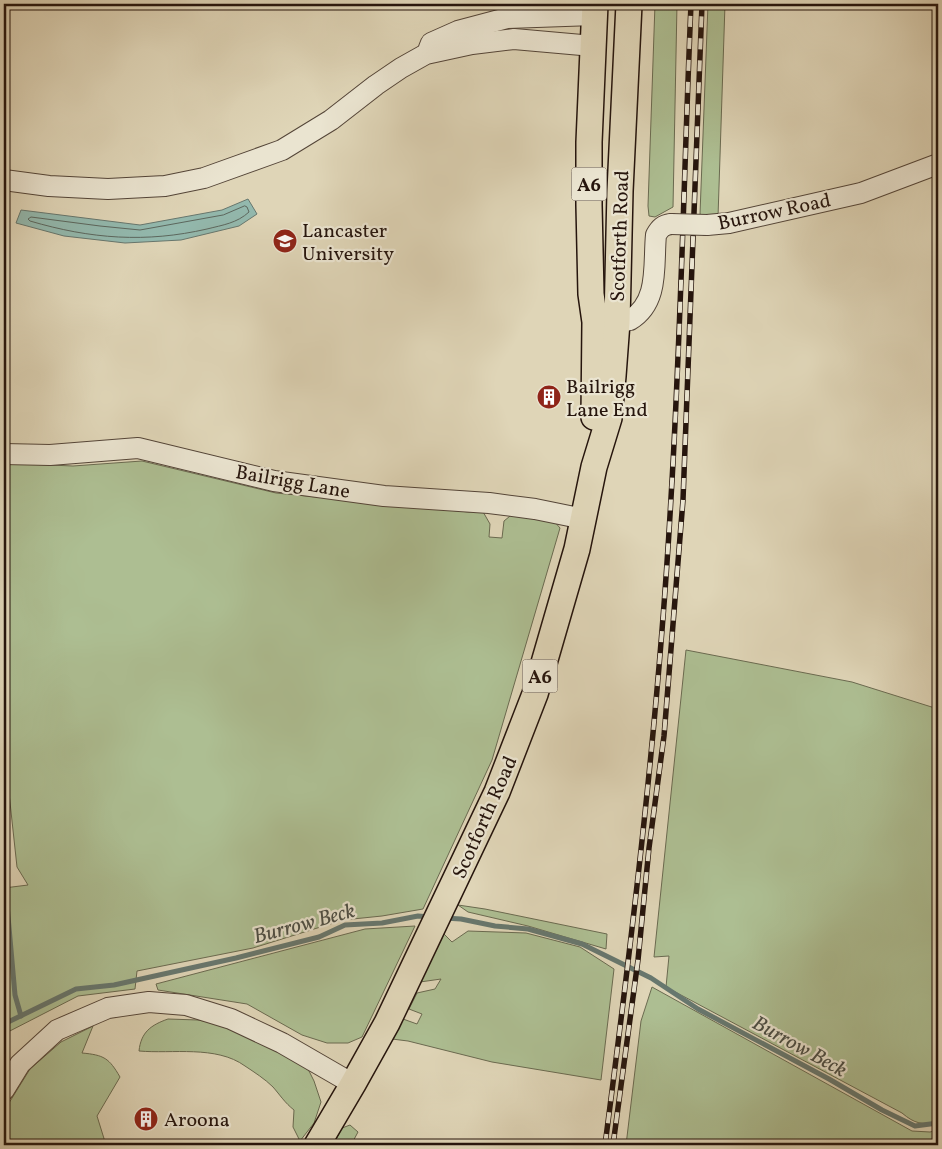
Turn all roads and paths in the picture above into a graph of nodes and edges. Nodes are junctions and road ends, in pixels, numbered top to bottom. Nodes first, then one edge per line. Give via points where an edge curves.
1 (629, 4) edge
2 (608, 15) edge
3 (593, 46) junction
4 (426, 54) junction
5 (938, 164) edge
6 (4, 180) edge
7 (606, 322) junction
8 (4, 454) edge
9 (584, 519) junction
10 (353, 1084) junction
11 (4, 1090) edge
12 (317, 1145) edge

1 - 2 main road, Scotforth Road / A6
2 - 3 main road, Scotforth Road / A6
2 - 4 street via 527,16 482,24 431,43
2 - 7 main road, Scotforth Road / A6 via 620,191
3 - 4 street via 514,39
3 - 7 main road, Scotforth Road / A6 via 589,205 592,294
4 - 6 street via 282,150 204,178 165,186 108,189
5 - 7 street, Burrow Road, bridge via 861,193 729,223 665,225 656,235 653,284 647,303 630,320
7 - 9 main road, Scotforth Road / A6 via 609,418 594,467
8 - 9 street, Bailrigg Lane via 50,455 138,448 274,481 384,496 489,503
9 - 10 main road, Scotforth Road / A6 via 552,637 521,733 497,792 387,1023
10 - 11 street via 282,1043 231,1019 186,1005 149,1002 108,1008 57,1030 20,1064
10 - 12 main road, Scotforth Road / A6

